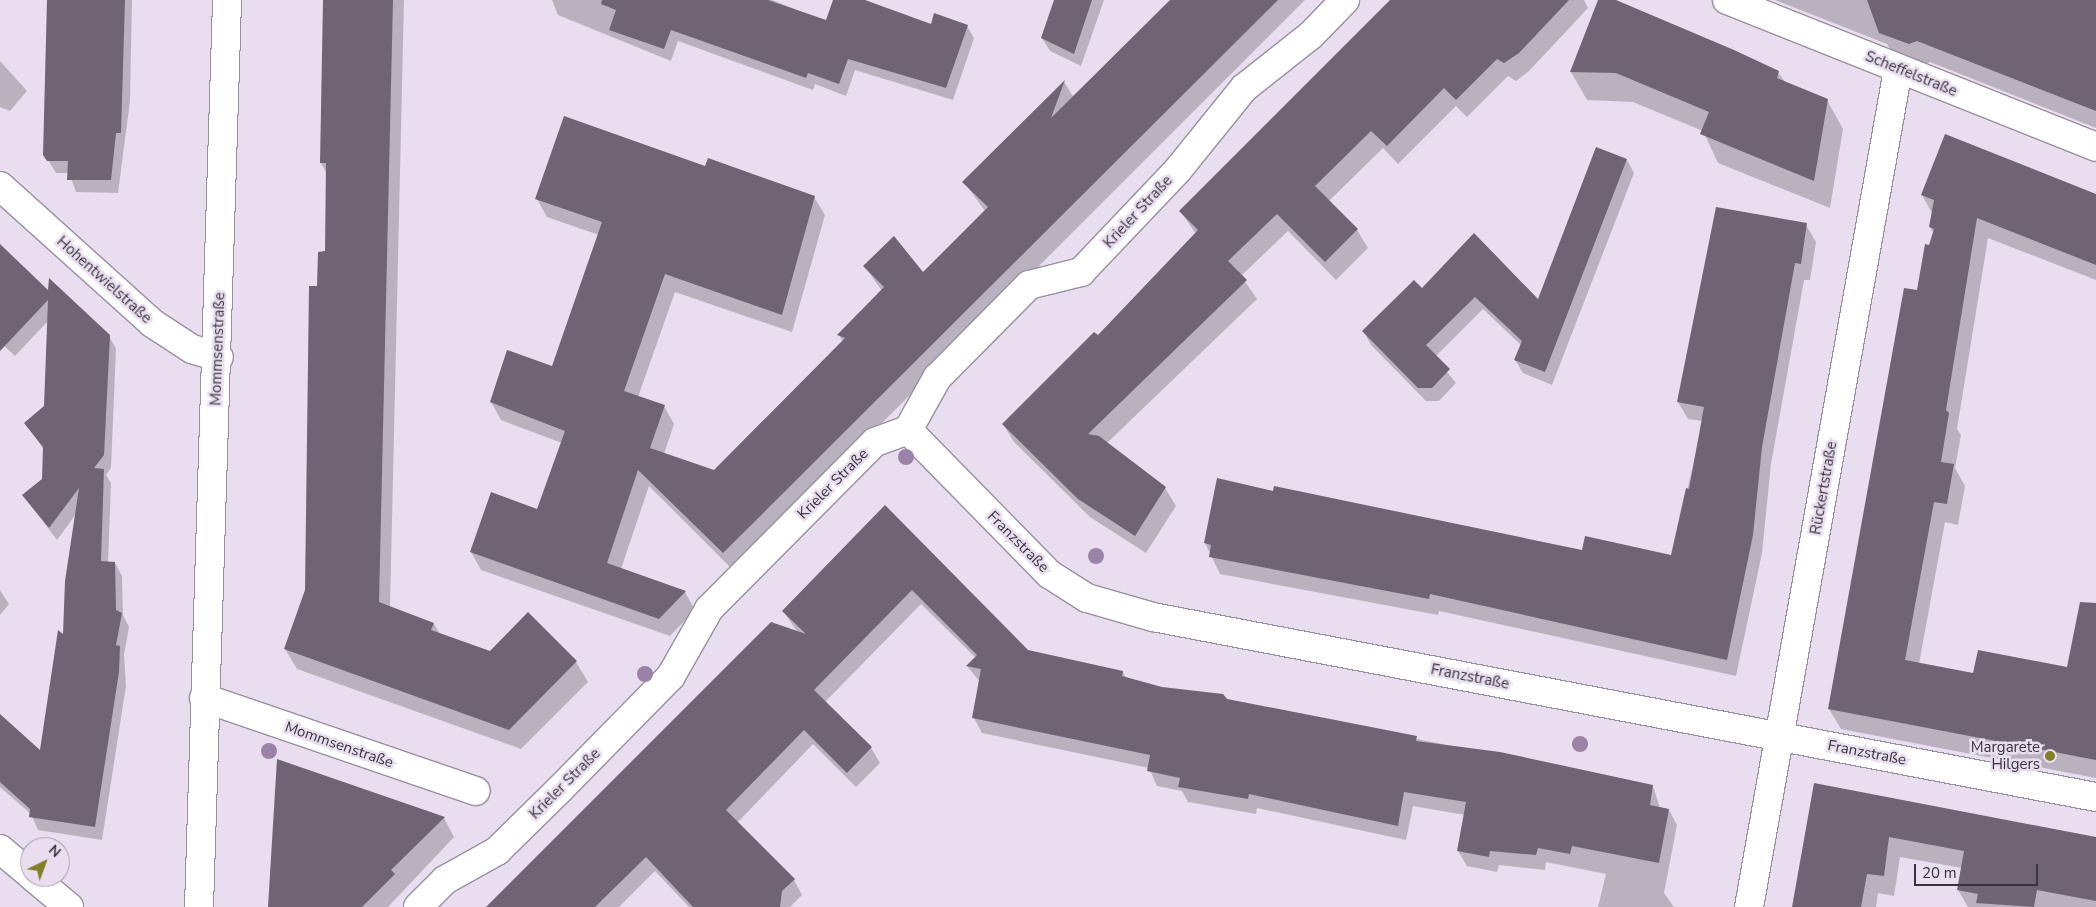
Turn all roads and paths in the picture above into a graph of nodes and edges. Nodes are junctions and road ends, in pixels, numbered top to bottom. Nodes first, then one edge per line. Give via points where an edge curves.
1 (227, 0) edge
2 (1345, 0) edge
3 (1727, 0) edge
4 (1898, 70) junction
5 (2096, 147) edge
6 (0, 186) edge
7 (219, 357) junction
8 (908, 430) junction
9 (204, 698) junction
10 (1780, 736) junction
11 (474, 791) dead end
12 (2096, 797) edge
13 (0, 849) edge
14 (20, 866) edge
15 (45, 887) edge
16 (69, 907) edge
17 (199, 907) edge
18 (418, 907) edge
19 (1749, 907) edge

1 - 7 street, Mommsenstraße
2 - 8 street, Krieler Straße via 1311,35 1244,88 1177,171 1081,272 1029,286 937,378
3 - 4 street, Scheffelstraße
4 - 5 street, Scheffelstraße
4 - 10 street, Rückertstraße
6 - 7 street, Hohentwielstraße via 152,324 192,349
7 - 9 street, Mommsenstraße
8 - 10 street, Franzstraße via 1049,574 1087,598 1153,617
8 - 18 street, Krieler Straße via 875,442 709,609 671,676 525,824 497,851 445,880
9 - 11 street, Mommsenstraße
9 - 17 street, Mommsenstraße
10 - 12 street, Franzstraße
10 - 19 street, Rückertstraße
13 - 14 street
15 - 16 street

